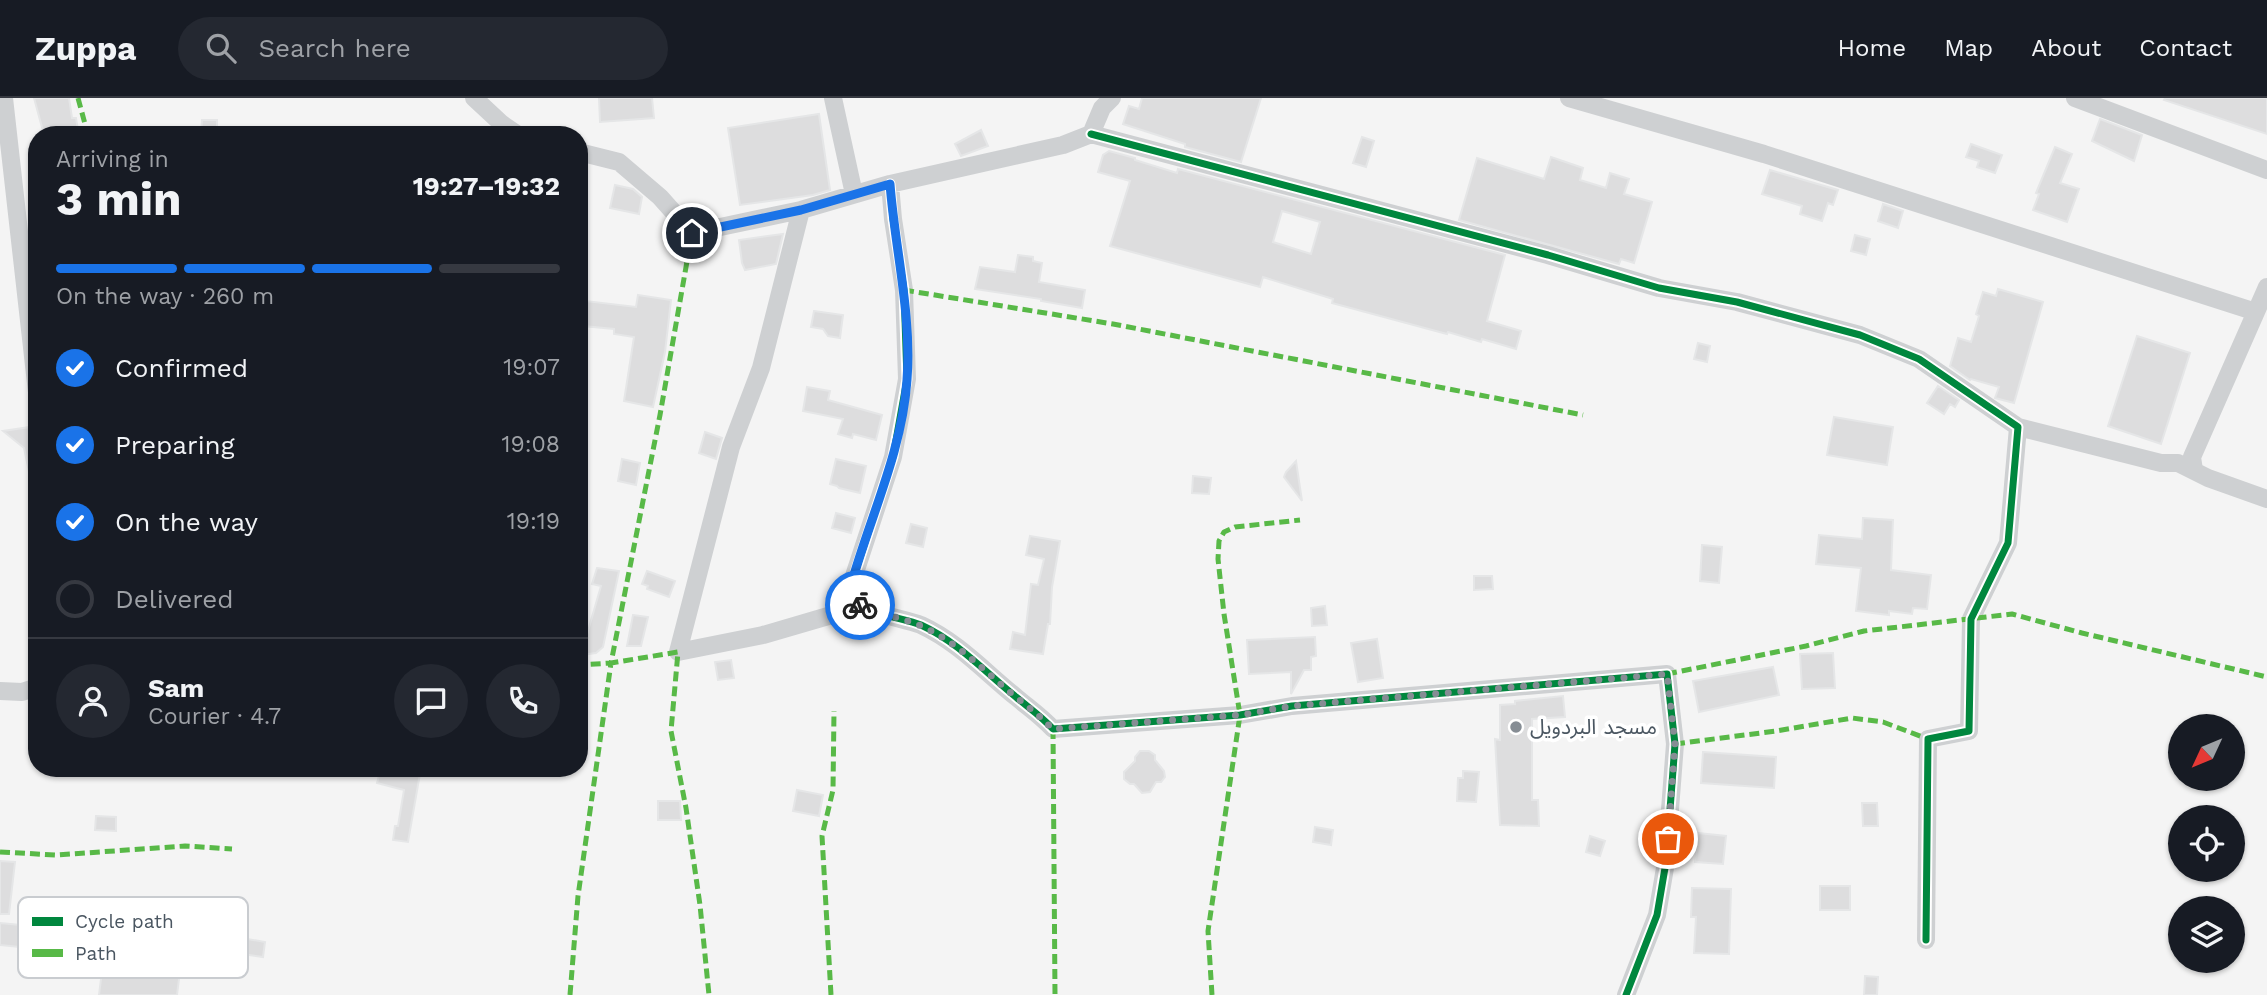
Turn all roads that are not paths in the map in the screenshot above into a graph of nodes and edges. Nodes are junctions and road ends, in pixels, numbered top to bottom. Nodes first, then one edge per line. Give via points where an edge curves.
1 (4, 98) edge
2 (474, 98) edge
3 (833, 98) edge
4 (1112, 98) edge
5 (1569, 98) edge
6 (2075, 98) edge
7 (505, 126) edge
8 (1091, 134) junction
9 (588, 154) edge
10 (2267, 170) edge
11 (890, 184) junction
12 (853, 194) junction
13 (801, 210) junction
14 (2267, 287) edge
15 (28, 312) edge
16 (2256, 312) junction
17 (2018, 427) junction
18 (2194, 470) junction
19 (2267, 499) edge
20 (855, 600) junction
21 (28, 690) edge
22 (0, 691) edge
23 (1926, 940) dead end
24 (1626, 995) edge

1 - 15 street
2 - 7 street
3 - 12 street
4 - 8 street via 1102,108
5 - 16 street via 1764,154
6 - 10 street
8 - 11 street via 1063,145
8 - 17 street via 1659,288 1738,302 1860,335 1919,359
9 - 13 street via 619,162 692,233
11 - 12 street
11 - 20 street via 904,290 907,379 893,457 851,585
12 - 13 street
13 - 20 street via 761,368 731,447 678,652 835,614
14 - 16 street
16 - 18 street via 2192,457
17 - 18 street
17 - 23 street via 2008,543 1971,619 1969,731 1928,738
18 - 19 street
20 - 24 street via 862,607 945,638 1052,729 1667,674 1675,744 1666,862 1657,915
21 - 22 street

